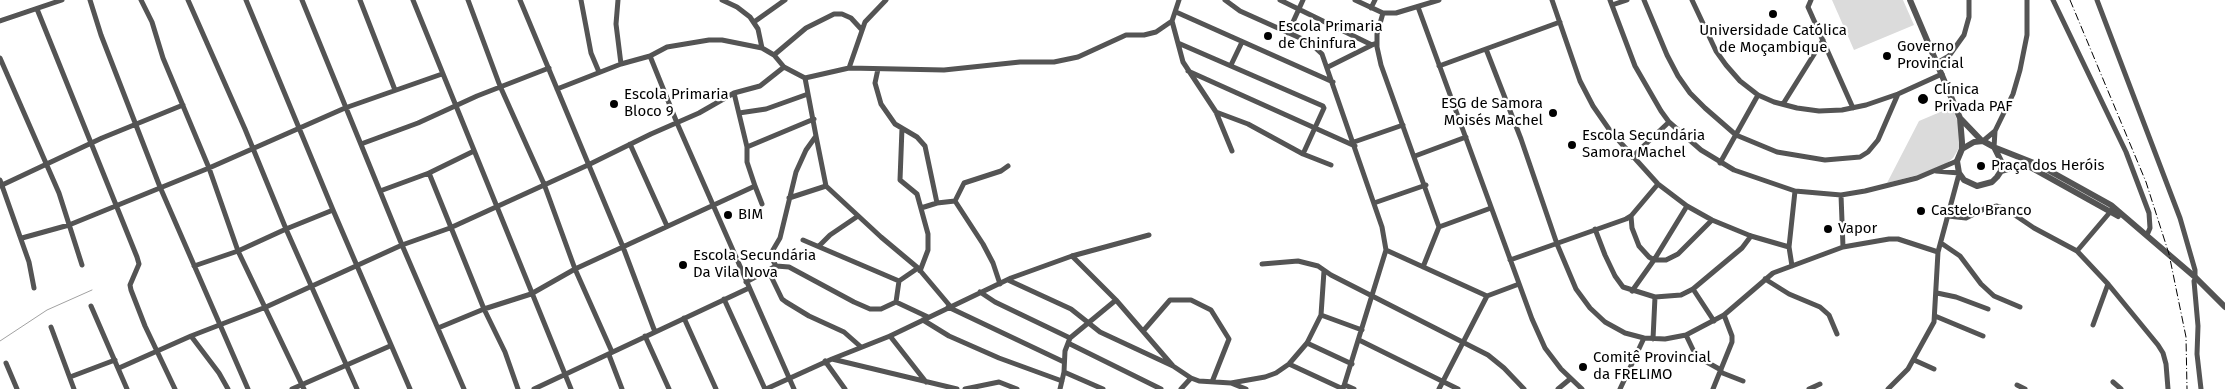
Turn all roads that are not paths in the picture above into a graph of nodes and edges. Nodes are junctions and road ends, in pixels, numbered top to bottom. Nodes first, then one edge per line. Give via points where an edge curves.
1 (62, 0) edge
2 (90, 0) edge
3 (140, 0) edge
4 (188, 0) edge
5 (246, 0) edge
6 (302, 0) edge
7 (360, 0) edge
8 (413, 0) edge
9 (468, 0) edge
10 (520, 0) edge
11 (581, 0) edge
12 (618, 0) edge
13 (722, 0) edge
14 (785, 0) edge
15 (886, 0) edge
16 (1179, 0) edge
17 (1225, 0) edge
18 (1280, 0) edge
19 (1303, 0) edge
20 (1355, 0) edge
21 (1375, 0) edge
22 (1439, 0) edge
23 (1552, 0) edge
24 (1626, 0) edge
25 (1644, 0) edge
26 (1692, 0) edge
27 (1811, 0) edge
28 (1910, 0) edge
29 (1969, 0) edge
30 (2027, 0) edge
31 (2053, 0) edge
32 (2097, 0) edge
33 (44, 3) edge
34 (1611, 3) edge
35 (1418, 7) junction
36 (1371, 8) junction
37 (37, 9) junction
38 (1299, 9) junction
39 (1176, 12) junction
40 (1384, 13) junction
41 (0, 21) edge
42 (1172, 21) junction
43 (754, 22) junction
44 (1560, 22) junction
45 (862, 30) junction
46 (1288, 33) junction
47 (1823, 40) junction
48 (1242, 42) junction
49 (1178, 43) junction
50 (1375, 43) junction
51 (762, 48) junction
52 (1486, 49) junction
53 (774, 55) junction
54 (650, 56) junction
55 (0, 58) edge
56 (1938, 63) junction
57 (621, 64) junction
58 (1231, 64) junction
59 (1440, 66) junction
60 (784, 67) junction
61 (1328, 67) junction
62 (549, 68) junction
63 (849, 68) junction
64 (878, 69) junction
65 (1188, 71) junction
66 (599, 72) junction
67 (442, 74) junction
68 (1942, 74) junction
69 (805, 78) junction
70 (1333, 82) junction
71 (500, 86) junction
72 (558, 88) junction
73 (395, 90) junction
74 (734, 94) junction
75 (808, 94) junction
76 (1898, 94) junction
77 (1758, 95) junction
78 (1783, 104) junction
79 (183, 106) junction
80 (457, 106) junction
81 (345, 108) junction
82 (1853, 108) junction
83 (1216, 112) junction
84 (739, 113) junction
85 (1960, 118) junction
86 (814, 119) junction
87 (1669, 122) junction
88 (677, 123) junction
89 (136, 124) junction
90 (1403, 125) junction
91 (300, 128) junction
92 (902, 128) junction
93 (1315, 128) junction
94 (1995, 131) junction
95 (1736, 135) junction
96 (816, 136) junction
97 (1466, 138) junction
98 (1982, 141) junction
99 (91, 144) junction
100 (361, 144) junction
101 (630, 144) junction
102 (1354, 144) junction
103 (747, 147) junction
104 (1994, 147) junction
105 (253, 148) junction
106 (1962, 149) junction
107 (474, 151) junction
108 (1232, 151) dead end
109 (1303, 154) junction
110 (1415, 156) junction
111 (1632, 157) junction
112 (1957, 161) junction
113 (1720, 163) junction
114 (48, 165) junction
115 (588, 165) junction
116 (1331, 165) dead end
117 (1008, 166) dead end
118 (209, 168) junction
119 (1935, 171) junction
120 (2001, 171) junction
121 (1959, 173) junction
122 (429, 174) junction
123 (1, 184) edge
124 (544, 184) junction
125 (1658, 184) junction
126 (1426, 185) junction
127 (755, 186) junction
128 (826, 186) junction
129 (160, 187) junction
130 (380, 191) junction
131 (1795, 191) junction
132 (1840, 195) junction
133 (789, 198) junction
134 (955, 200) junction
135 (937, 203) junction
136 (1374, 203) junction
137 (762, 204) dead end
138 (714, 205) junction
139 (115, 206) junction
140 (497, 206) junction
141 (1687, 206) junction
142 (921, 208) junction
143 (1491, 208) junction
144 (333, 210) junction
145 (2111, 211) junction
146 (858, 216) junction
147 (1630, 216) junction
148 (1948, 216) junction
149 (1712, 220) junction
150 (69, 225) junction
151 (667, 226) junction
152 (1439, 226) junction
153 (450, 228) junction
154 (286, 229) junction
155 (1595, 229) junction
156 (1149, 235) dead end
157 (2147, 235) junction
158 (1752, 236) junction
159 (22, 238) junction
160 (803, 240) dead end
161 (1941, 243) junction
162 (1557, 244) junction
163 (402, 245) junction
164 (819, 246) junction
165 (1843, 246) junction
166 (623, 247) junction
167 (1789, 248) junction
168 (1386, 250) junction
169 (2077, 250) junction
170 (238, 251) junction
171 (1938, 252) junction
172 (1072, 256) junction
173 (1510, 260) junction
174 (1654, 260) junction
175 (358, 264) junction
176 (1262, 264) dead end
177 (82, 265) dead end
178 (194, 266) junction
179 (776, 266) junction
180 (1792, 266) junction
181 (1423, 267) junction
182 (575, 269) junction
183 (768, 270) junction
184 (919, 270) junction
185 (1324, 271) junction
186 (1764, 279) junction
187 (2194, 279) junction
188 (1008, 280) junction
189 (899, 281) junction
190 (746, 282) junction
191 (312, 284) junction
192 (1000, 284) junction
193 (1519, 284) junction
194 (2108, 284) junction
195 (34, 288) dead end
196 (749, 288) junction
197 (1694, 290) junction
198 (1632, 291) junction
199 (980, 292) junction
200 (1937, 293) junction
201 (531, 294) junction
202 (1373, 294) junction
203 (1487, 296) junction
204 (1655, 297) junction
205 (724, 299) junction
206 (1116, 300) junction
207 (896, 302) junction
208 (91, 306) dead end
209 (949, 306) junction
210 (2020, 306) dead end
211 (266, 307) junction
212 (2225, 307) edge
213 (484, 308) junction
214 (1988, 309) dead end
215 (1321, 315) junction
216 (1724, 315) junction
217 (1935, 316) junction
218 (684, 318) junction
219 (926, 318) junction
220 (1714, 321) junction
221 (1087, 323) junction
222 (219, 324) junction
223 (2093, 325) dead end
224 (51, 327) dead end
225 (438, 328) junction
226 (1144, 330) junction
227 (1362, 330) junction
228 (655, 332) junction
229 (1837, 334) dead end
230 (1686, 335) junction
231 (192, 336) junction
232 (645, 336) junction
233 (890, 336) junction
234 (1984, 336) dead end
235 (1644, 338) junction
236 (1653, 339) junction
237 (1069, 340) junction
238 (1359, 340) junction
239 (1462, 341) junction
240 (1307, 343) junction
241 (390, 346) junction
242 (861, 347) junction
243 (157, 351) junction
244 (610, 354) junction
245 (832, 359) junction
246 (115, 360) junction
247 (1914, 360) junction
248 (825, 361) junction
249 (1064, 362) junction
250 (6, 363) dead end
251 (346, 364) junction
252 (1289, 364) junction
253 (1352, 364) junction
254 (1173, 366) junction
255 (119, 368) junction
256 (1934, 370) dead end
257 (1721, 371) junction
258 (1064, 372) junction
259 (565, 375) junction
260 (70, 378) junction
261 (1190, 378) junction
262 (1570, 379) junction
263 (790, 380) junction
264 (1443, 380) junction
265 (1062, 381) junction
266 (1743, 381) dead end
267 (1212, 382) junction
268 (2113, 382) dead end
269 (926, 383) junction
270 (1231, 383) junction
271 (1820, 384) dead end
272 (2017, 385) dead end
273 (303, 387) edge
274 (1184, 388) edge
275 (1344, 388) edge
276 (17, 389) edge
277 (74, 389) edge
278 (127, 389) edge
279 (175, 389) edge
280 (228, 389) edge
281 (248, 389) edge
282 (292, 389) edge
283 (357, 389) edge
284 (410, 389) edge
285 (464, 389) edge
286 (518, 389) edge
287 (534, 389) edge
288 (571, 389) edge
289 (622, 389) edge
290 (669, 389) edge
291 (716, 389) edge
292 (766, 389) edge
293 (794, 389) edge
294 (846, 389) edge
295 (958, 389) edge
296 (965, 389) edge
297 (1017, 389) edge
298 (1060, 389) edge
299 (1103, 389) edge
300 (1161, 389) edge
301 (1246, 389) edge
302 (1354, 389) edge
303 (1439, 389) edge
304 (1458, 389) edge
305 (1524, 389) edge
306 (1558, 389) edge
307 (1582, 389) edge
308 (1620, 389) edge
309 (1713, 389) edge
310 (1809, 389) edge
311 (1888, 389) edge
312 (2025, 389) edge
313 (2121, 389) edge
314 (2168, 389) edge
315 (2201, 389) edge

1 - 33 street
2 - 89 street
3 - 79 street via 152,22
4 - 105 street
5 - 91 street
6 - 81 street
7 - 73 street
8 - 67 street
9 - 71 street
10 - 62 street
11 - 66 street via 591,54
12 - 57 street via 616,24
13 - 43 street via 744,11
14 - 43 street
15 - 45 street via 865,22
16 - 39 street
17 - 46 street via 1240,11
18 - 38 street
19 - 38 street
20 - 36 street
21 - 36 street
22 - 35 street
23 - 44 street
24 - 34 street
25 - 95 street via 1678,76 1705,108
26 - 77 street via 1716,51 1740,81
27 - 47 street via 1808,7
28 - 56 street
29 - 56 street via 1969,18 1964,35 1949,56
30 - 94 street via 2027,35 2020,70
31 - 157 street via 2126,152 2149,213
32 - 187 street via 2180,218 2195,270
33 - 37 street
34 - 87 street via 1635,66
35 - 40 street
35 - 59 street
36 - 40 street
37 - 41 street
37 - 99 street
38 - 46 street
38 - 50 street
39 - 42 street
39 - 48 street
40 - 50 street
42 - 49 street
42 - 64 street via 1156,32 1126,35 1078,57 1054,62 944,70
43 - 51 street
44 - 52 street
44 - 111 street via 1580,81 1611,132
45 - 53 street via 851,18 834,14 806,28
45 - 63 street
46 - 61 street via 1317,47
47 - 78 street
47 - 82 street
48 - 58 street
48 - 70 street
49 - 58 street
49 - 65 street
50 - 61 street
50 - 90 street
51 - 53 street
51 - 54 street via 710,40 668,47
52 - 59 street
52 - 162 street
53 - 60 street
54 - 57 street
54 - 88 street
55 - 114 street
56 - 68 street
57 - 66 street
58 - 93 street via 1322,104 1324,108
59 - 97 street
60 - 69 street
60 - 74 street via 760,86
61 - 70 street
62 - 71 street
62 - 72 street
63 - 64 street
63 - 69 street
64 - 92 street via 875,84 878,97 891,118
65 - 83 street
65 - 93 street
66 - 72 street
67 - 73 street
67 - 80 street
68 - 76 street
68 - 85 street
69 - 75 street
70 - 102 street
71 - 80 street
71 - 124 street
72 - 115 street
73 - 81 street
74 - 84 street
74 - 88 street
75 - 84 street via 766,109
75 - 86 street
76 - 82 street
76 - 95 street via 1878,140 1860,157 1825,160 1798,156 1777,152
77 - 78 street
77 - 95 street
78 - 82 street via 1819,111
79 - 89 street
79 - 118 street
80 - 100 street
80 - 107 street
81 - 91 street
81 - 100 street
83 - 108 street
83 - 109 street via 1248,124
84 - 103 street
85 - 98 street
85 - 106 street
86 - 96 street
86 - 103 street
87 - 111 street
87 - 113 street
88 - 101 street
88 - 138 street
89 - 99 street
89 - 129 street
90 - 102 street
90 - 110 street
91 - 105 street
91 - 144 street
92 - 135 street via 925,146
92 - 142 street via 900,180 914,190
93 - 102 street
93 - 109 street
94 - 98 street
94 - 104 street
95 - 113 street
96 - 128 street
96 - 133 street via 806,150
97 - 110 street
97 - 143 street
98 - 104 street
98 - 106 street
99 - 114 street
99 - 139 street
100 - 130 street
101 - 115 street
101 - 151 street
102 - 136 street
103 - 127 street via 747,162
104 - 120 street via 2000,156
104 - 157 street via 2029,160 2097,196
105 - 118 street
105 - 154 street
106 - 112 street
107 - 122 street
107 - 140 street
109 - 116 street
110 - 126 street
111 - 125 street
112 - 119 street
112 - 121 street
113 - 131 street
114 - 123 street
114 - 150 street
115 - 124 street
115 - 166 street
117 - 134 street via 964,183
118 - 129 street
118 - 170 street
119 - 121 street
119 - 132 street via 1884,187
120 - 121 street via 1992,182 1977,186 1964,180
120 - 145 street via 2018,166 2030,167
121 - 148 street
122 - 130 street
122 - 153 street
123 - 159 street
124 - 140 street
124 - 182 street
125 - 141 street
125 - 147 street
126 - 136 street
126 - 152 street
127 - 137 street
127 - 138 street
128 - 133 street
128 - 146 street
129 - 139 street
129 - 178 street
130 - 163 street
131 - 132 street
131 - 167 street
132 - 165 street
133 - 179 street via 780,238 770,255
134 - 135 street
134 - 192 street via 983,244
135 - 142 street
136 - 168 street
138 - 151 street
138 - 190 street
139 - 150 street
139 - 243 street via 139,264 130,288
140 - 153 street
140 - 201 street
141 - 149 street
141 - 174 street
142 - 184 street via 928,245
143 - 152 street
143 - 173 street
144 - 154 street
144 - 175 street
145 - 169 street
145 - 187 street
146 - 164 street
146 - 184 street
147 - 155 street
147 - 174 street via 1639,246
148 - 161 street
148 - 169 street via 1966,218 1997,206
149 - 158 street
149 - 174 street via 1678,254 1666,260
150 - 159 street
150 - 177 street
151 - 166 street
152 - 181 street
153 - 163 street
153 - 213 street
154 - 170 street
154 - 191 street
155 - 162 street
155 - 198 street via 1615,276 1623,287
156 - 172 street
157 - 187 street
158 - 167 street
158 - 197 street
159 - 195 street
160 - 164 street
161 - 171 street
161 - 210 street via 1960,256 1994,296
162 - 173 street
162 - 235 street via 1576,289 1590,308 1605,322 1625,333
163 - 175 street
163 - 225 street
164 - 189 street
165 - 171 street via 1889,239
165 - 180 street
166 - 182 street
166 - 228 street
167 - 180 street
168 - 181 street
168 - 202 street
169 - 194 street
170 - 178 street
170 - 211 street
171 - 200 street
172 - 188 street
172 - 206 street
173 - 193 street
174 - 198 street
175 - 191 street
175 - 241 street
176 - 185 street via 1304,261
178 - 222 street
179 - 183 street
179 - 207 street via 789,267 870,309 881,310
180 - 186 street
181 - 203 street
182 - 201 street
182 - 244 street
183 - 190 street
183 - 242 street via 782,299 844,332
184 - 189 street
184 - 209 street
185 - 202 street
185 - 215 street
186 - 216 street
186 - 229 street via 1820,307 1829,315
187 - 212 street
187 - 315 street
188 - 192 street
188 - 221 street via 1071,309
189 - 207 street
190 - 196 street
191 - 211 street
191 - 251 street
192 - 199 street
193 - 203 street
193 - 262 street via 1545,348
194 - 223 street
194 - 314 street via 2163,353
196 - 205 street
196 - 263 street
197 - 204 street via 1681,295
197 - 220 street
198 - 204 street
199 - 209 street
199 - 237 street
200 - 214 street
200 - 217 street
201 - 213 street
201 - 259 street
202 - 227 street
202 - 239 street
203 - 239 street
204 - 236 street
205 - 218 street
205 - 292 street
206 - 221 street
206 - 226 street
207 - 219 street
208 - 246 street
209 - 219 street
209 - 249 street
211 - 222 street
211 - 273 street
213 - 225 street
213 - 286 street
215 - 227 street
215 - 240 street
216 - 220 street
216 - 257 street via 1732,342
217 - 234 street
217 - 247 street
218 - 228 street
218 - 291 street
219 - 233 street
219 - 265 street via 949,336
220 - 230 street
221 - 237 street
221 - 254 street via 1118,342
222 - 231 street
222 - 281 street
224 - 260 street
225 - 285 street
226 - 254 street
226 - 267 street via 1170,300 1191,300 1210,310 1229,340
227 - 238 street
228 - 232 street
230 - 236 street
230 - 257 street via 1696,356
231 - 243 street
231 - 280 street
232 - 244 street
232 - 290 street
233 - 242 street
233 - 269 street
235 - 236 street
235 - 308 street
237 - 249 street
237 - 300 street
238 - 253 street
238 - 264 street
239 - 264 street
239 - 305 street via 1488,355
240 - 252 street
240 - 253 street
241 - 251 street
241 - 284 street
242 - 245 street
243 - 255 street
243 - 279 street
244 - 259 street
244 - 289 street
245 - 248 street
245 - 269 street
246 - 255 street
246 - 260 street
247 - 256 street
247 - 311 street
248 - 263 street
248 - 294 street
249 - 258 street
250 - 276 street
251 - 273 street
251 - 283 street
252 - 270 street via 1265,377
252 - 275 street
253 - 275 street
254 - 261 street
255 - 278 street
257 - 266 street
257 - 309 street
258 - 265 street
258 - 299 street
259 - 287 street
259 - 288 street
260 - 277 street
261 - 267 street
261 - 274 street
262 - 306 street
262 - 307 street
263 - 292 street
263 - 293 street
264 - 303 street
264 - 304 street
265 - 298 street
267 - 270 street
268 - 313 street
269 - 295 street
270 - 301 street
271 - 310 street
272 - 312 street
273 - 282 street
275 - 302 street
296 - 297 street via 999,382

